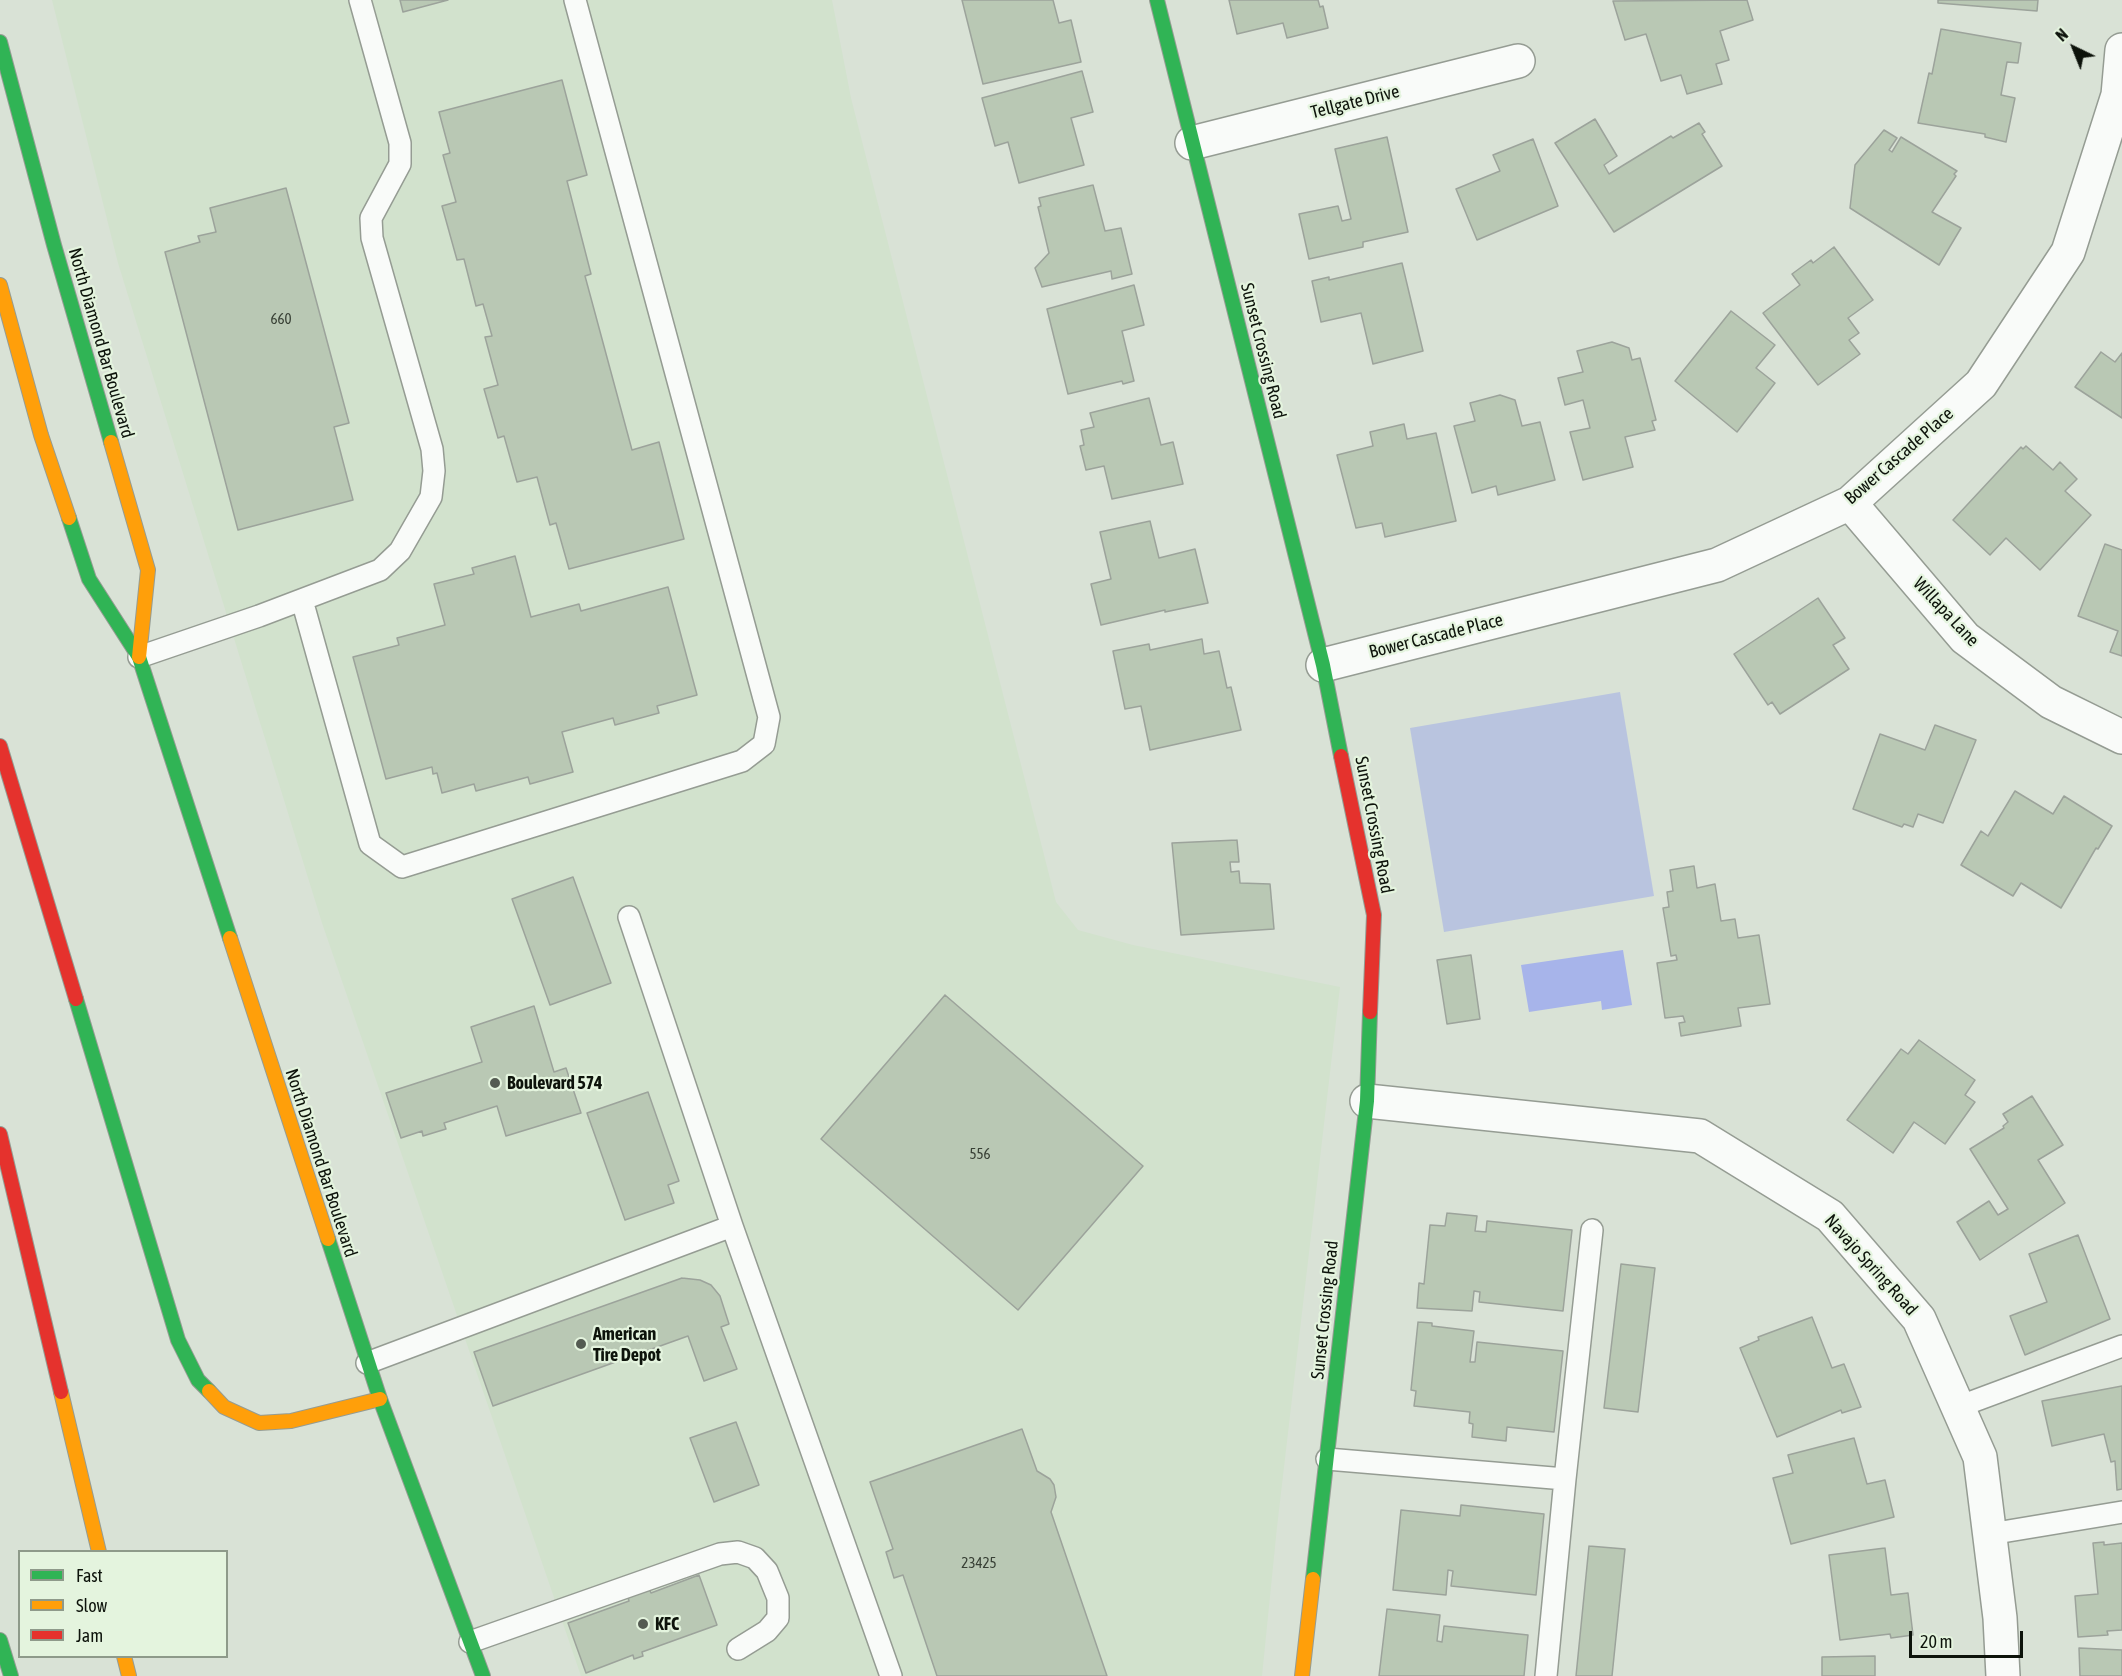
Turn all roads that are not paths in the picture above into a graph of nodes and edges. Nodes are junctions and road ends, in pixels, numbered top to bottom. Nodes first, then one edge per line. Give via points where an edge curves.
1 (360, 0) edge
2 (575, 0) edge
3 (1157, 0) edge
4 (0, 42) edge
5 (2122, 50) edge
6 (1518, 61) dead end
7 (1192, 143) junction
8 (0, 285) edge
9 (1850, 503) junction
10 (302, 600) junction
11 (139, 657) junction
12 (1323, 665) junction
13 (2122, 737) edge
14 (0, 746) edge
15 (629, 917) dead end
16 (1367, 1101) junction
17 (0, 1134) edge
18 (732, 1226) junction
19 (1592, 1230) dead end
20 (2122, 1346) edge
21 (368, 1363) junction
22 (380, 1399) junction
23 (1958, 1407) junction
24 (1327, 1459) junction
25 (1565, 1479) junction
26 (2122, 1512) edge
27 (1990, 1534) junction
28 (99, 1550) edge
29 (0, 1640) edge
30 (470, 1642) junction
31 (738, 1650) dead end
32 (124, 1658) edge
33 (11, 1676) edge
34 (129, 1676) edge
35 (483, 1676) edge
36 (891, 1676) edge
37 (1302, 1676) edge
38 (1546, 1676) edge
39 (2003, 1676) edge

1 - 10 lane via 400,143 400,164 370,218 372,238 432,449 434,471 431,497 400,551 380,570
2 - 10 lane via 769,717 764,744 742,761 402,867 370,844
3 - 7 main road, Sunset Crossing Road
4 - 11 main road, North Diamond Bar Boulevard via 148,570
5 - 9 street, Bower Cascade Place via 2118,95 2068,252 1981,384
6 - 7 street, Tellgate Drive
7 - 12 main road, Sunset Crossing Road
8 - 11 main road, North Diamond Bar Boulevard via 41,435 89,579
9 - 12 street, Bower Cascade Place via 1717,565
9 - 13 street, Willapa Lane via 1965,638 2051,702
10 - 11 lane
11 - 21 main road, North Diamond Bar Boulevard
12 - 16 main road, Sunset Crossing Road via 1374,915
14 - 22 main road via 178,1340 198,1380 224,1407 259,1423 291,1421
15 - 18 lane
16 - 23 street, Navajo Spring Road via 1700,1136 1830,1216 1919,1319
16 - 24 main road, Sunset Crossing Road
17 - 28 main road
18 - 21 lane
18 - 36 lane
19 - 25 lane
20 - 23 lane
21 - 22 main road, North Diamond Bar Boulevard
22 - 30 main road, North Diamond Bar Boulevard
23 - 27 street, Navajo Spring Road via 1980,1457
24 - 25 lane
24 - 37 main road, Sunset Crossing Road
25 - 38 lane
26 - 27 lane
27 - 39 street, Navajo Spring Road
29 - 33 main road
30 - 31 lane via 720,1554 738,1552 755,1558 767,1571 778,1598 778,1618 767,1631
30 - 35 main road, North Diamond Bar Boulevard
32 - 34 main road

